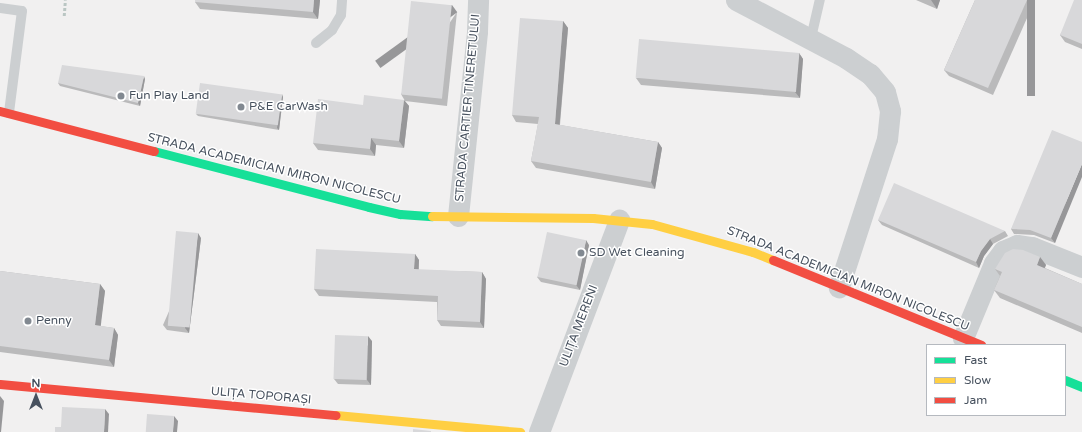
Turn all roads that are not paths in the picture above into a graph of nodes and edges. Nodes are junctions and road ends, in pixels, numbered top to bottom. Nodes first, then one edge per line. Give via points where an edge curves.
1 (342, 0) edge
2 (478, 0) edge
3 (736, 0) edge
4 (820, 0) edge
5 (0, 8) edge
6 (811, 38) junction
7 (316, 43) dead end
8 (4, 112) edge
9 (458, 216) junction
10 (619, 220) junction
11 (1082, 267) edge
12 (839, 287) junction
13 (972, 341) edge
14 (1066, 380) edge
15 (0, 384) edge
16 (1082, 387) edge
17 (520, 432) edge
18 (539, 432) edge

1 - 7 lane via 340,15 332,30
2 - 9 street, STRADA CARTIER TINERETULUI
3 - 6 street
4 - 6 lane
5 - 8 lane via 22,11
6 - 12 street via 870,74 885,92 890,112 887,139
8 - 9 street, STRADA ACADEMICIAN MIRON NICOLESCU via 369,208 419,215
9 - 10 street, STRADA ACADEMICIAN MIRON NICOLESCU via 553,216
10 - 12 street, STRADA ACADEMICIAN MIRON NICOLESCU via 652,224 718,240
10 - 18 street, ULIȚA MERENI
11 - 13 street via 1032,247 1016,245 1003,251 994,263
12 - 13 street, STRADA ACADEMICIAN MIRON NICOLESCU
14 - 16 street
15 - 17 street, ULIȚA TOPORAȘI

